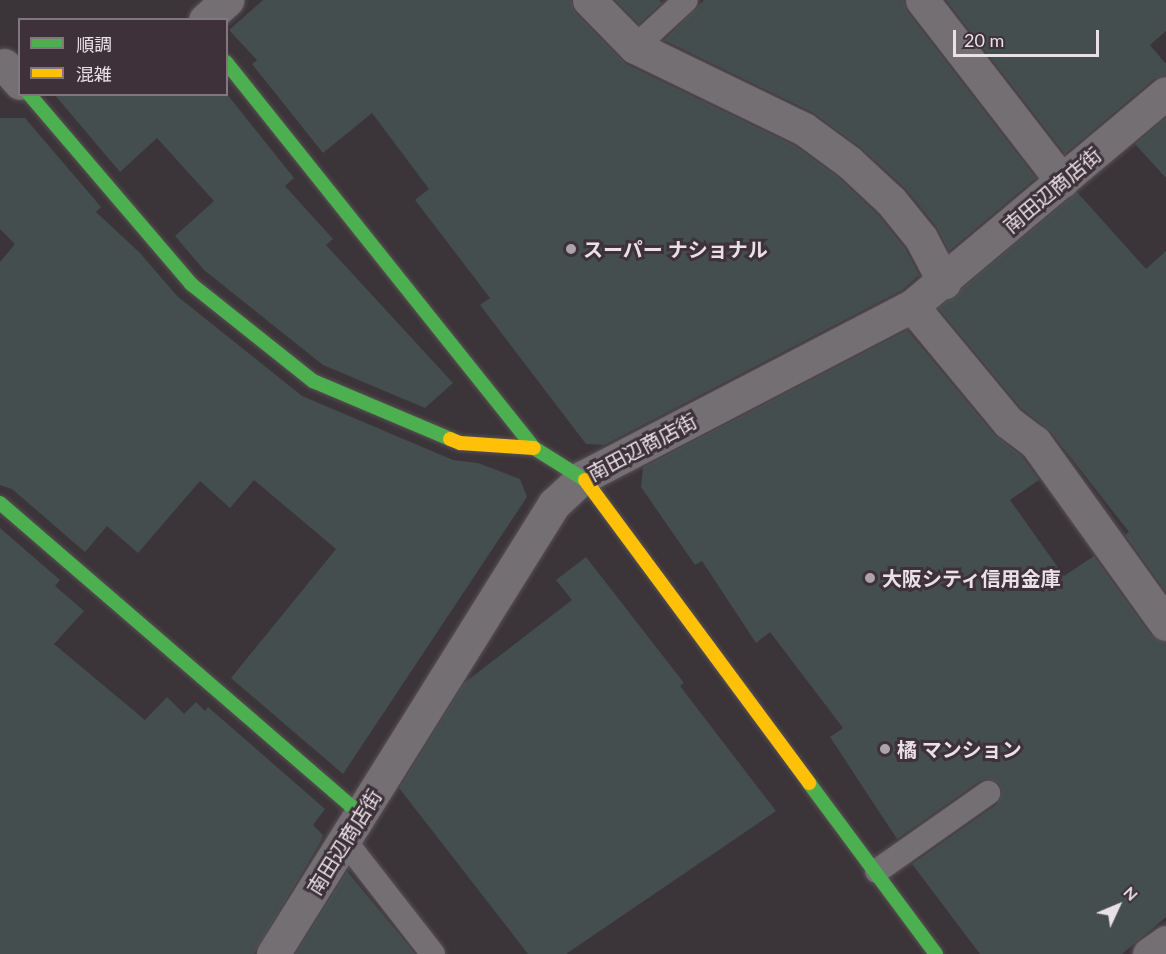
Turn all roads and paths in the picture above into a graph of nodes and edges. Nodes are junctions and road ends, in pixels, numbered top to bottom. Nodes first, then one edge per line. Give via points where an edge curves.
1 (227, 0) edge
2 (589, 0) edge
3 (686, 0) edge
4 (922, 0) edge
5 (207, 18) edge
6 (635, 47) junction
7 (228, 65) edge
8 (1166, 93) edge
9 (31, 96) edge
10 (1062, 181) junction
11 (944, 282) junction
12 (912, 306) junction
13 (534, 448) junction
14 (583, 477) junction
15 (0, 503) edge
16 (1166, 624) edge
17 (988, 793) dead end
18 (353, 828) junction
19 (877, 871) junction
20 (1166, 942) edge
21 (273, 954) edge
22 (432, 954) edge
23 (936, 954) edge
24 (1149, 954) edge

1 - 5 street
2 - 6 street
3 - 6 lane
4 - 10 street
6 - 11 street via 804,129 849,162 891,201 921,238
7 - 13 street
8 - 10 street, 南田辺商店街
9 - 13 street via 191,284 313,381 460,442
10 - 11 street, 南田辺商店街
11 - 12 street, 南田辺商店街
12 - 14 street, 南田辺商店街
12 - 16 street via 1008,422 1035,442
13 - 14 street
14 - 18 street, 南田辺商店街 via 554,504
14 - 19 street
15 - 18 street
17 - 19 lane
18 - 21 street, 南田辺商店街
18 - 22 lane
19 - 23 street
20 - 24 street

